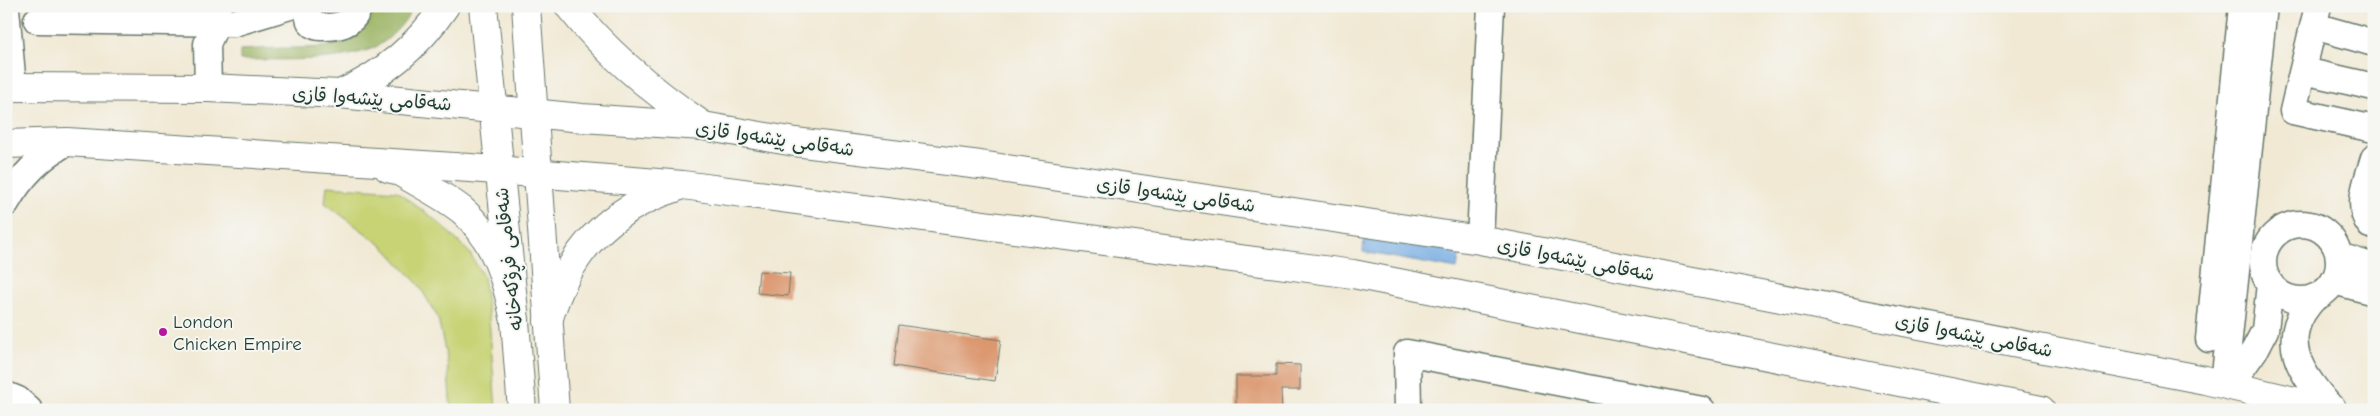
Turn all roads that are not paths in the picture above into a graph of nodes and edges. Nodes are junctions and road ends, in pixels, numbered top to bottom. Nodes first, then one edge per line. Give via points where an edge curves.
1 (290, 6) edge
2 (308, 6) edge
3 (358, 6) edge
4 (445, 6) edge
5 (483, 6) edge
6 (526, 6) edge
7 (569, 6) edge
8 (1491, 6) edge
9 (2242, 6) edge
10 (2264, 6) edge
11 (6, 9) edge
12 (218, 14) edge
13 (2316, 16) edge
14 (37, 20) dead end
15 (2374, 43) edge
16 (2304, 70) junction
17 (9, 86) edge
18 (2374, 87) edge
19 (218, 89) junction
20 (340, 94) junction
21 (493, 108) junction
22 (532, 112) junction
23 (703, 126) junction
24 (2374, 129) edge
25 (67, 142) junction
26 (6, 144) edge
27 (362, 162) junction
28 (2373, 168) edge
29 (498, 171) junction
30 (537, 173) junction
31 (683, 185) junction
32 (6, 203) edge
33 (2374, 226) edge
34 (1480, 240) junction
35 (2374, 266) edge
36 (2329, 278) junction
37 (2270, 284) junction
38 (2374, 292) edge
39 (515, 321) junction
40 (548, 321) junction
41 (2219, 383) junction
42 (522, 410) edge
43 (555, 410) edge
44 (1408, 410) edge
45 (1702, 410) edge
46 (2041, 410) edge
47 (2333, 410) edge

1 - 12 street via 234,23
2 - 3 street via 309,18 317,27 345,24 354,16
4 - 20 main road via 430,29 406,54 366,82
5 - 21 main road, شەقامی فڕۆکەخانە
6 - 22 main road, شەقامی فڕۆکەخانە
7 - 23 main road via 598,41 630,71
8 - 34 street
9 - 41 street
10 - 41 street
11 - 17 street
12 - 14 street
12 - 19 street via 224,38
13 - 15 street
13 - 16 street
16 - 18 street
16 - 24 street via 2293,111
17 - 19 main road, شەقامی پێشەوا قازی
19 - 20 main road, شەقامی پێشەوا قازی
20 - 21 main road, شەقامی پێشەوا قازی
21 - 22 main road, شەقامی پێشەوا قازی
21 - 29 main road, شەقامی فڕۆکەخانە
22 - 23 main road, شەقامی پێشەوا قازی
22 - 30 main road, شەقامی فڕۆکەخانە
23 - 34 main road, شەقامی پێشەوا قازی via 795,142 980,164
25 - 26 main road
25 - 27 main road
25 - 32 street via 25,174
27 - 29 main road
27 - 39 main road via 397,170 463,211 489,243 506,280
28 - 33 street via 2362,206 2364,218
29 - 30 main road
29 - 39 main road, شەقامی فڕۆکەخانە
30 - 31 main road
30 - 40 main road, شەقامی فڕۆکەخانە
31 - 40 main road via 626,209 601,228 566,273
31 - 46 main road via 1353,274
34 - 41 main road, شەقامی پێشەوا قازی
35 - 36 street
36 - 37 street via 2303,300 2290,299
36 - 37 street via 2334,244 2317,227 2292,224 2280,229 2265,248 2262,261
36 - 38 street
36 - 47 street via 2304,309 2297,325 2295,345 2298,363 2308,382
37 - 41 street via 2265,330 2254,351
39 - 42 main road, شەقامی فڕۆکەخانە
40 - 43 main road, شەقامی فڕۆکەخانە
41 - 47 main road, شەقامی پێشەوا قازی
44 - 45 street via 1407,353

